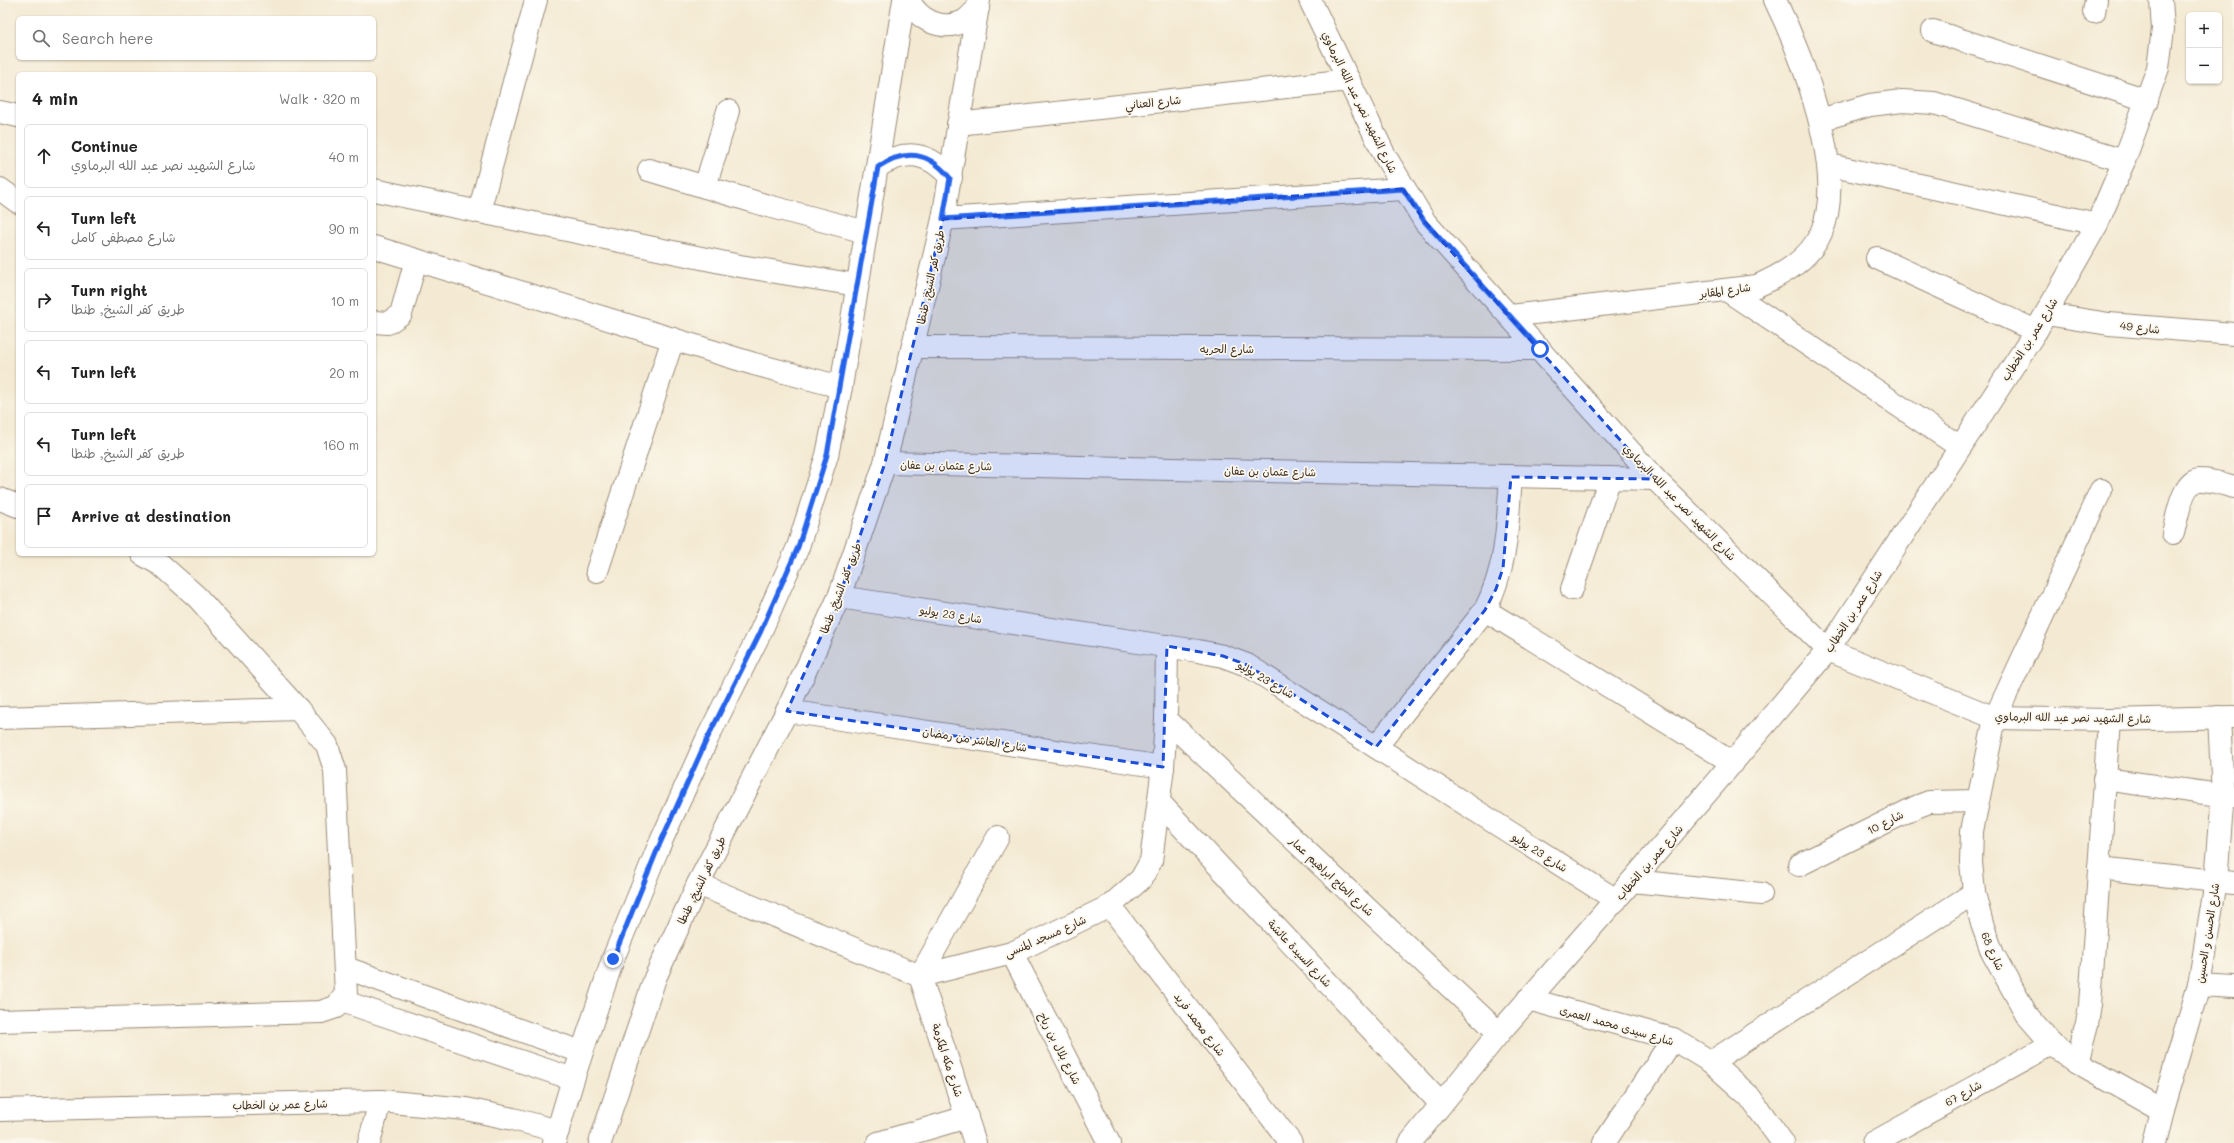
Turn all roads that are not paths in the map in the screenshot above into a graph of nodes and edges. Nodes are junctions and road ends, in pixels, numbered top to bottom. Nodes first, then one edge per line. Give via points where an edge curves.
1 (536, 0) edge
2 (904, 0) edge
3 (909, 0) edge
4 (1310, 0) edge
5 (1775, 0) edge
6 (2161, 0) edge
7 (979, 4) edge
8 (1933, 31) dead end
9 (1349, 80) junction
10 (2147, 100) junction
11 (728, 111) dead end
12 (0, 112) edge
13 (16, 116) edge
14 (1820, 120) junction
15 (958, 124) junction
16 (2124, 161) junction
17 (1829, 165) junction
18 (878, 167) junction
19 (649, 170) dead end
20 (950, 178) junction
21 (705, 187) junction
22 (0, 189) edge
23 (1403, 189) junction
24 (376, 190) edge
25 (16, 201) edge
26 (479, 212) junction
27 (943, 219) junction
28 (2096, 224) junction
29 (866, 232) junction
30 (376, 248) edge
31 (1877, 258) dead end
32 (416, 260) junction
33 (857, 285) junction
34 (1728, 291) junction
35 (1511, 316) junction
36 (376, 322) edge
37 (2041, 323) junction
38 (2234, 334) edge
39 (673, 339) junction
40 (914, 347) junction
41 (1540, 349) junction
42 (841, 387) junction
43 (1960, 447) junction
44 (885, 463) junction
45 (1511, 477) junction
46 (1610, 478) junction
47 (1655, 480) junction
48 (2234, 486) edge
49 (2101, 490) dead end
50 (0, 499) edge
51 (16, 505) edge
52 (2173, 533) dead end
53 (145, 556) edge
54 (597, 571) dead end
55 (1572, 589) dead end
56 (839, 597) junction
57 (1485, 610) junction
58 (1167, 646) junction
59 (1828, 650) junction
60 (298, 709) junction
61 (787, 711) junction
62 (2227, 717) edge
63 (0, 718) edge
64 (1995, 718) junction
65 (1166, 719) junction
66 (2109, 720) junction
67 (1376, 747) junction
68 (1733, 763) junction
69 (1163, 767) junction
70 (2104, 779) junction
71 (2228, 796) edge
72 (1978, 801) junction
73 (1159, 802) junction
74 (998, 837) dead end
75 (1799, 865) dead end
76 (2098, 868) junction
77 (1632, 881) junction
78 (2225, 882) edge
79 (698, 884) junction
80 (1974, 893) junction
81 (1761, 894) dead end
82 (1616, 900) junction
83 (1110, 906) junction
84 (1012, 953) junction
85 (346, 968) junction
86 (920, 976) junction
87 (2199, 985) junction
88 (2234, 987) edge
89 (1528, 999) junction
90 (342, 1001) junction
91 (0, 1021) edge
92 (1499, 1033) junction
93 (1673, 1039) junction
94 (2052, 1044) junction
95 (581, 1052) junction
96 (1711, 1062) junction
97 (2077, 1062) junction
98 (573, 1079) junction
99 (380, 1101) junction
100 (1441, 1104) junction
101 (0, 1110) edge
102 (2162, 1110) junction
103 (967, 1118) junction
104 (556, 1137) edge
105 (369, 1143) edge
106 (600, 1143) edge
107 (878, 1143) edge
108 (975, 1143) edge
109 (1109, 1143) edge
110 (1291, 1143) edge
111 (1410, 1143) edge
112 (1604, 1143) edge
113 (1783, 1143) edge
114 (1873, 1143) edge
115 (2154, 1143) edge

1 - 26 street
2 - 18 street
3 - 7 street via 913,10 928,22 946,25 964,20
4 - 9 street, شارع الشهيد نصر عبد الله البرماوي
5 - 14 street, شارع المقابر via 1787,26
6 - 10 street, شارع عمر بن الخطاب via 2163,29 2158,68
7 - 15 street, طريق كفر الشيخ, طنطا
8 - 10 street
9 - 15 street, شارع العناني
9 - 23 street, شارع الشهيد نصر عبد الله البرماوي
10 - 16 street, شارع عمر بن الخطاب
11 - 21 street
12 - 13 street
14 - 16 street via 1870,105 1902,101 1934,103
14 - 17 street, شارع المقابر
15 - 20 street, طريق كفر الشيخ, طنطا
16 - 28 street, شارع عمر بن الخطاب
17 - 28 street
17 - 34 street, شارع المقابر via 1827,209 1821,234 1804,257 1782,274 1757,286
18 - 20 street via 891,158 908,155 925,157 940,165
18 - 29 street
19 - 21 street
20 - 27 street, طريق كفر الشيخ, طنطا
21 - 29 street
22 - 25 street
23 - 27 street
23 - 35 street, شارع الشهيد نصر عبد الله البرماوي via 1425,222
24 - 26 street
26 - 33 street via 740,266
27 - 40 street, طريق كفر الشيخ, طنطا
28 - 37 street, شارع عمر بن الخطاب
29 - 33 street
30 - 32 street
31 - 37 street, شارع 49
32 - 36 street via 401,314 388,323
32 - 39 street
33 - 42 street
34 - 35 street, شارع المقابر
34 - 43 street
35 - 41 street, شارع الشهيد نصر عبد الله البرماوي
37 - 38 street, شارع 49 via 2109,324
37 - 43 street, شارع عمر بن الخطاب
39 - 42 street
39 - 54 street
40 - 41 street, شارع الحريه
40 - 44 street, طريق كفر الشيخ, طنطا
41 - 47 street, شارع الشهيد نصر عبد الله البرماوي
42 - 95 street via 827,455 798,547 658,848 613,959
43 - 59 street, شارع عمر بن الخطاب
44 - 45 street, شارع عثمان بن عفان
44 - 56 street, طريق كفر الشيخ, طنطا
45 - 46 street, شارع عثمان بن عفان
45 - 57 street via 1503,568
46 - 47 street, شارع عثمان بن عفان
46 - 55 street
47 - 59 street, شارع الشهيد نصر عبد الله البرماوي
48 - 52 street via 2192,481 2186,488
49 - 64 street, شارع 68
50 - 51 street
53 - 60 street via 171,573 197,597
56 - 58 street, شارع 23 يوليو
56 - 61 street, طريق كفر الشيخ, طنطا
57 - 67 street
57 - 68 street
58 - 65 street, شارع مسجد المنسى
58 - 67 street, شارع 23 يوليو via 1223,656 1247,666
59 - 64 street, شارع الشهيد نصر عبد الله البرماوي
59 - 68 street, شارع عمر بن الخطاب
60 - 63 street
60 - 85 street via 327,746 335,770
61 - 69 street, شارع العاشر من رمضان
61 - 79 street, طريق كفر الشيخ, طنطا
62 - 66 street, شارع الشهيد نصر عبد الله البرماوي
62 - 71 street, شارع الحسن و الحسين
64 - 66 street, شارع الشهيد نصر عبد الله البرماوي
64 - 72 street, شارع 68
65 - 69 street, شارع مسجد المنسى
65 - 92 street, شارع الحاج ابراهيم عمار
66 - 70 street
67 - 82 street, شارع 23 يوليو
68 - 77 street, شارع عمر بن الخطاب
69 - 73 street, شارع مسجد المنسى
70 - 71 street
70 - 76 street
71 - 78 street, شارع الحسن و الحسين
72 - 75 street, شارع 10 via 1928,802 1916,806
72 - 80 street, شارع 68 via 1972,838
73 - 83 street, شارع مسجد المنسى via 1153,851 1147,870
73 - 100 street, شارع السيدة عائشة
74 - 86 street
76 - 78 street
76 - 97 street via 2090,1005
77 - 81 street
77 - 82 street, شارع عمر بن الخطاب
78 - 87 street, شارع الحسن و الحسين
79 - 86 street
79 - 106 street, طريق كفر الشيخ, طنطا via 655,978
80 - 94 street, شارع 68 via 1993,954 2027,1015
80 - 96 street
82 - 89 street, شارع عمر بن الخطاب
83 - 84 street, شارع مسجد المنسى
83 - 110 street, شارع محمد فريد
84 - 86 street, شارع مسجد المنسى
84 - 109 street, شارع بلال بن رباح
85 - 90 street via 346,994
85 - 95 street
86 - 103 street, شارع مكه المكرمة
87 - 88 street
87 - 102 street, شارع الحسن و الحسين
89 - 92 street, شارع عمر بن الخطاب
89 - 93 street, شارع سيدى محمد العمرى
90 - 91 street via 336,1007 321,1012
90 - 98 street
92 - 100 street, شارع عمر بن الخطاب
93 - 96 street, شارع سيدى محمد العمرى
93 - 112 street
94 - 97 street, شارع 68
94 - 114 street, شارع 67
95 - 98 street
96 - 113 street, شارع سيدى محمد العمرى via 1749,1096
97 - 102 street, شارع 68
98 - 104 street
99 - 101 street, شارع عمر بن الخطاب
99 - 104 street, شارع عمر بن الخطاب via 466,1109 513,1119
99 - 105 street
100 - 111 street, شارع عمر بن الخطاب
102 - 115 street, شارع الحسن و الحسين
103 - 107 street
103 - 108 street, شارع مكه المكرمة

